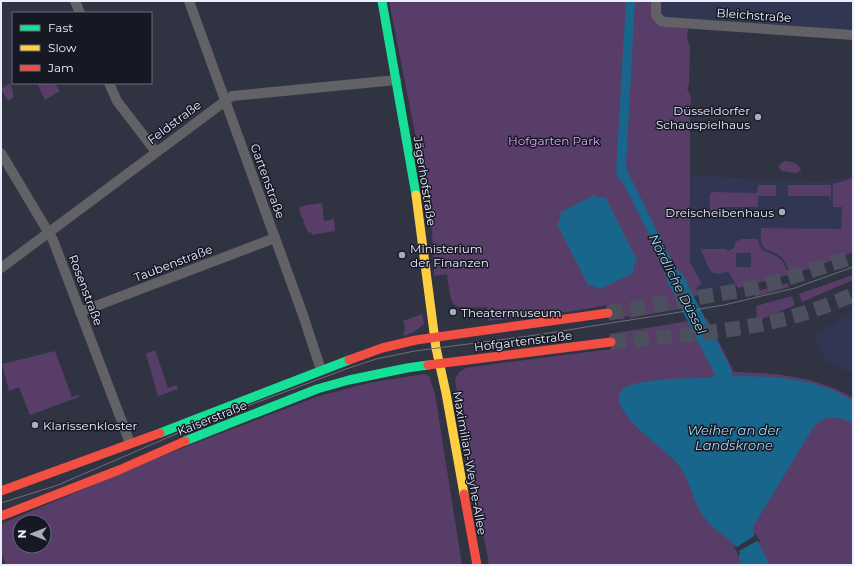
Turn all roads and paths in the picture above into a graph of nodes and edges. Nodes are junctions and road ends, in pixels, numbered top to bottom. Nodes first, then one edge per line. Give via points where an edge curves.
1 (75, 1) edge
2 (189, 1) edge
3 (382, 1) edge
4 (656, 1) edge
5 (80, 12) edge
6 (853, 35) edge
7 (396, 80) junction
8 (109, 84) edge
9 (225, 100) junction
10 (156, 152) junction
11 (1, 154) edge
12 (48, 233) junction
13 (275, 238) junction
14 (1, 268) edge
15 (80, 312) junction
16 (608, 313) tunnel mouth
17 (434, 337) junction
18 (611, 342) tunnel mouth
19 (439, 365) junction
20 (321, 370) junction
21 (130, 443) junction
22 (1, 491) edge
23 (1, 509) edge
24 (15, 510) junction
25 (1, 516) edge
26 (477, 565) edge

1 - 5 street
2 - 9 street, Gartenstraße
3 - 7 main road, Jägerhofstraße
4 - 6 street, Bleichstraße via 656,15 661,21 666,22
7 - 9 street, Feldstraße via 232,96
7 - 17 main road, Jägerhofstraße via 416,194
8 - 10 street via 117,101
9 - 10 street, Feldstraße
9 - 13 street, Gartenstraße
10 - 12 street, Feldstraße
11 - 12 street, Rosenstraße
12 - 14 street, Feldstraße
12 - 15 street, Rosenstraße via 53,240
13 - 15 street, Taubenstraße
13 - 20 street, Gartenstraße
15 - 21 street, Rosenstraße
16 - 17 main road, Hofgartenstraße
17 - 19 main road, Jägerhofstraße
17 - 20 main road, Kaiserstraße via 382,348
18 - 19 main road, Hofgartenstraße
19 - 24 main road, Kaiserstraße via 407,368 317,389
19 - 26 main road, Maximilian-Weyhe-Allee
20 - 21 main road, Kaiserstraße
21 - 22 main road, Kaiserstraße
23 - 24 street
24 - 25 main road, Kaiserstraße

